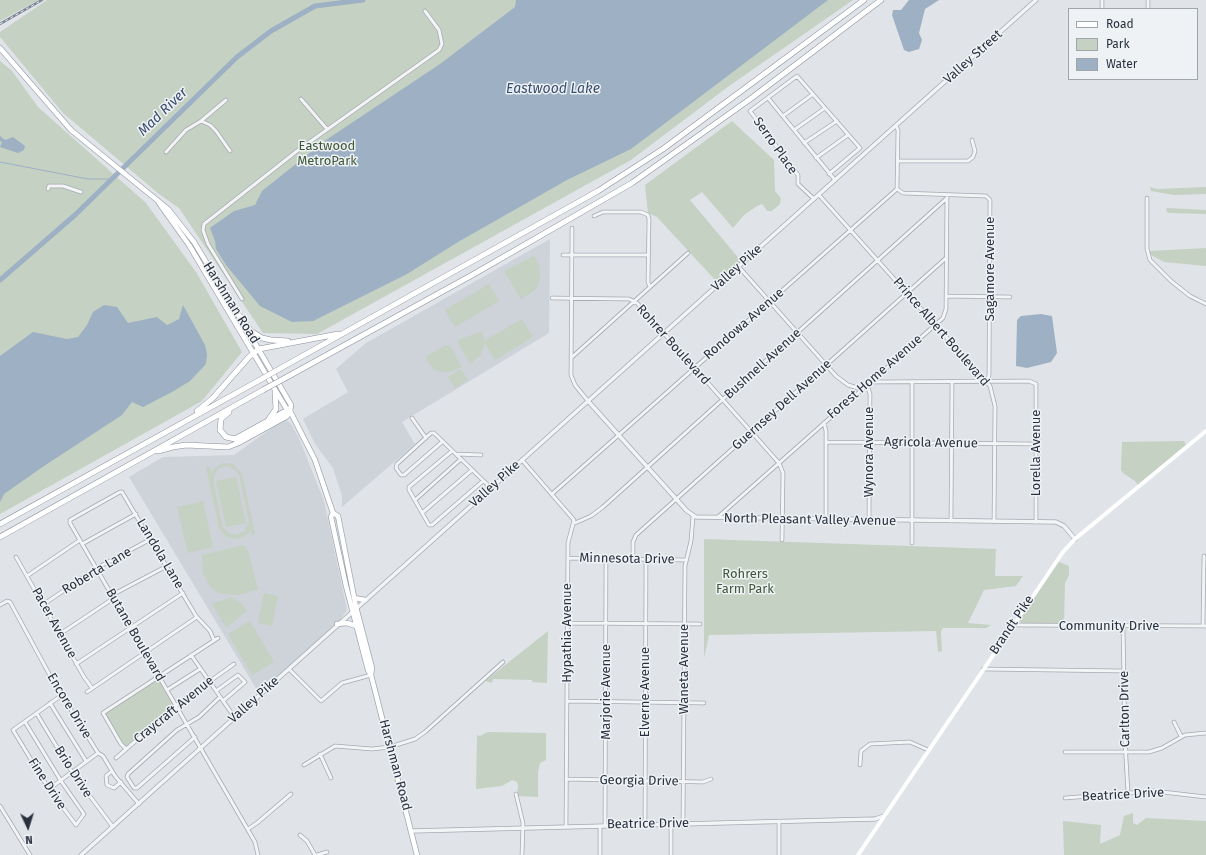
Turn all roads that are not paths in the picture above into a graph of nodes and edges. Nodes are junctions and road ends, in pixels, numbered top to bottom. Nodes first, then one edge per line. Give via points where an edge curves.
1 (864, 0) edge
2 (881, 0) edge
3 (1036, 0) edge
4 (425, 11) dead end
5 (0, 49) edge
6 (813, 94) junction
7 (768, 98) junction
8 (301, 99) dead end
9 (226, 100) dead end
10 (825, 108) junction
11 (910, 113) joint
12 (783, 116) junction
13 (201, 121) junction
14 (836, 121) junction
15 (896, 126) junction
16 (327, 129) junction
17 (794, 130) junction
18 (848, 135) junction
19 (972, 140) dead end
20 (804, 143) junction
21 (230, 151) dead end
22 (166, 152) dead end
23 (816, 158) junction
24 (898, 161) junction
25 (829, 174) junction
26 (835, 180) junction
27 (48, 189) dead end
28 (897, 189) junction
29 (81, 192) dead end
30 (819, 194) junction
31 (947, 197) junction
32 (1147, 198) dead end
33 (814, 199) junction
34 (159, 203) junction
35 (594, 216) dead end
36 (572, 228) dead end
37 (850, 230) junction
38 (688, 253) dead end
39 (562, 255) dead end
40 (572, 255) junction
41 (648, 255) junction
42 (946, 258) junction
43 (878, 260) junction
44 (738, 266) junction
45 (650, 287) junction
46 (907, 293) junction
47 (946, 296) junction
48 (989, 296) junction
49 (1010, 297) dead end
50 (552, 298) dead end
51 (571, 298) junction
52 (242, 299) dead end
53 (634, 301) junction
54 (770, 301) junction
55 (1206, 304) edge
56 (238, 316) junction
57 (936, 324) junction
58 (356, 327) junction
59 (798, 332) junction
60 (664, 333) junction
61 (307, 340) junction
62 (259, 349) junction
63 (253, 353) junction
64 (571, 358) junction
65 (827, 365) junction
66 (694, 368) junction
67 (952, 382) junction
68 (987, 382) junction
69 (912, 383) junction
70 (868, 384) junction
71 (861, 389) junction
72 (275, 390) junction
73 (248, 398) junction
74 (723, 400) junction
75 (588, 401) junction
76 (290, 411) junction
77 (412, 418) dead end
78 (824, 422) junction
79 (263, 425) junction
80 (176, 427) junction
81 (1206, 431) edge
82 (751, 432) junction
83 (618, 435) junction
84 (426, 438) junction
85 (442, 442) junction
86 (827, 442) junction
87 (869, 442) junction
88 (912, 443) junction
89 (951, 443) junction
90 (994, 444) junction
91 (1036, 444) junction
92 (452, 451) junction
93 (456, 454) junction
94 (481, 455) dead end
95 (144, 457) junction
96 (461, 459) junction
97 (522, 460) junction
98 (778, 462) junction
99 (648, 467) junction
100 (472, 470) junction
101 (483, 481) junction
102 (491, 488) junction
103 (552, 494) junction
104 (676, 499) junction
105 (415, 500) junction
106 (333, 513) junction
107 (422, 513) junction
108 (136, 514) junction
109 (693, 516) junction
110 (716, 519) junction
111 (782, 520) junction
112 (826, 520) junction
113 (869, 520) junction
114 (70, 521) joint
115 (912, 521) junction
116 (951, 521) junction
117 (994, 522) junction
118 (1036, 522) junction
119 (575, 523) junction
120 (0, 524) edge
121 (0, 538) edge
122 (151, 539) junction
123 (1075, 539) junction
124 (782, 540) dead end
125 (81, 542) junction
126 (912, 542) dead end
127 (1204, 556) dead end
128 (16, 557) dead end
129 (568, 558) junction
130 (606, 558) junction
131 (633, 559) junction
132 (646, 559) junction
133 (686, 560) junction
134 (167, 566) junction
135 (97, 568) junction
136 (27, 576) junction
137 (183, 593) junction
138 (113, 597) junction
139 (354, 598) junction
140 (365, 600) junction
141 (44, 604) junction
142 (0, 605) edge
143 (356, 607) junction
144 (352, 611) junction
145 (197, 617) junction
146 (567, 623) junction
147 (606, 623) junction
148 (646, 623) junction
149 (337, 624) junction
150 (685, 624) junction
151 (700, 624) dead end
152 (1013, 625) junction
153 (356, 626) junction
154 (1123, 626) junction
155 (1205, 626) edge
156 (131, 628) junction
157 (60, 634) junction
158 (218, 638) dead end
159 (214, 640) junction
160 (145, 652) junction
161 (191, 655) junction
162 (503, 662) dead end
163 (76, 664) junction
164 (234, 664) dead end
165 (200, 669) junction
166 (289, 669) junction
167 (983, 669) junction
168 (1124, 671) junction
169 (371, 675) junction
170 (159, 676) junction
171 (209, 682) junction
172 (92, 688) junction
173 (167, 690) junction
174 (216, 691) junction
175 (87, 692) dead end
176 (62, 695) junction
177 (220, 697) junction
178 (223, 701) junction
179 (567, 701) junction
180 (606, 701) junction
181 (645, 702) junction
182 (684, 702) junction
183 (50, 703) junction
184 (704, 703) dead end
185 (177, 706) junction
186 (37, 714) junction
187 (235, 718) junction
188 (25, 722) junction
189 (1174, 722) dead end
190 (188, 725) junction
191 (1206, 733) edge
192 (1181, 736) junction
193 (195, 737) junction
194 (390, 747) junction
195 (126, 749) junction
196 (200, 749) junction
197 (928, 750) junction
198 (1065, 752) dead end
199 (98, 753) junction
200 (1125, 753) junction
201 (320, 754) junction
202 (116, 758) dead end
203 (86, 762) junction
204 (304, 765) dead end
205 (860, 765) dead end
206 (112, 771) junction
207 (72, 772) junction
208 (331, 778) dead end
209 (711, 779) dead end
210 (566, 780) junction
211 (605, 780) junction
212 (61, 781) junction
213 (645, 781) junction
214 (684, 781) junction
215 (121, 782) junction
216 (49, 789) junction
217 (1128, 793) junction
218 (291, 794) dead end
219 (516, 794) dead end
220 (1206, 796) edge
221 (1065, 798) dead end
222 (139, 804) junction
223 (0, 806) edge
224 (884, 816) junction
225 (779, 821) junction
226 (645, 824) junction
227 (671, 824) junction
228 (683, 824) junction
229 (605, 825) junction
230 (566, 826) junction
231 (600, 826) junction
232 (113, 827) junction
233 (522, 827) junction
234 (248, 829) junction
235 (412, 831) junction
236 (300, 835) dead end
237 (327, 852) dead end
238 (30, 855) edge
239 (81, 855) edge
240 (258, 855) edge
241 (316, 855) edge
242 (417, 855) edge
243 (522, 855) edge
244 (600, 855) edge
245 (671, 855) edge
246 (779, 855) edge
247 (858, 855) edge

1 - 58 highway via 634,169
2 - 73 highway, bridge via 632,184
3 - 11 street, Valley Street
4 - 16 street via 439,30 441,48
5 - 34 main road, Harshman Road via 71,130
6 - 7 street via 797,76
6 - 10 street
6 - 12 street
7 - 12 street
7 - 33 street, Serro Place via 750,111 798,175 798,184
8 - 16 street
9 - 13 street
10 - 14 street
10 - 17 street
11 - 15 street, Valley Pike
12 - 17 street
13 - 21 street via 216,131
13 - 22 street via 186,130
14 - 18 street
14 - 20 street
15 - 24 street
15 - 26 street, Valley Pike
16 - 52 street via 204,224 203,230 208,244
17 - 20 street
18 - 23 street
18 - 25 street via 860,148
19 - 24 street via 975,151 968,161
20 - 23 street
23 - 25 street
24 - 28 street
25 - 26 street
26 - 30 street, Valley Pike
27 - 29 street via 49,186 63,186
28 - 31 street via 903,193
28 - 37 street, Rondowa Avenue
30 - 33 street, Valley Pike
30 - 37 street, Prince Albert Boulevard
31 - 42 street, Forest Home Avenue
31 - 43 street, Bushnell Avenue
31 - 48 street, Sagamore Avenue via 986,196 990,200
32 - 55 street via 1147,249 1150,260 1190,296
33 - 44 street, Valley Pike
34 - 56 main road, Harshman Road via 168,209 182,226
34 - 63 main road, Harshman Road via 189,245
35 - 41 street via 603,212 646,214 649,219
36 - 40 street
37 - 43 street, Prince Albert Boulevard
37 - 54 street, Rondowa Avenue
38 - 45 street
39 - 40 street
40 - 41 street
40 - 51 street
41 - 45 street
42 - 46 street, Guernsey Dell Avenue
42 - 47 street, Forest Home Avenue
43 - 46 street, Prince Albert Boulevard
43 - 59 street, Bushnell Avenue
44 - 54 street
44 - 60 street, Valley Pike
45 - 53 street
46 - 57 street, Prince Albert Boulevard
46 - 65 street, Guernsey Dell Avenue
47 - 48 street
47 - 57 street, Forest Home Avenue via 946,312
48 - 49 street
48 - 68 street, Sagamore Avenue
50 - 51 street, Rohrer Boulevard
51 - 53 street, Rohrer Boulevard via 615,298
51 - 64 street
53 - 60 street, Rohrer Boulevard
53 - 64 street
54 - 59 street
54 - 66 street, Rondowa Avenue
56 - 61 highway via 251,331 262,338 279,341
56 - 62 main road, Harshman Road
57 - 68 street, Prince Albert Boulevard
57 - 70 street, Forest Home Avenue
58 - 61 highway via 331,336
58 - 80 highway, bridge
59 - 65 street
59 - 74 street, Bushnell Avenue
60 - 66 street, Rohrer Boulevard
60 - 75 street, Valley Pike
61 - 62 highway
62 - 63 highway
62 - 76 main road, Harshman Road via 291,405
63 - 72 main road, Harshman Road
63 - 80 highway via 213,398
64 - 75 street via 572,379
65 - 71 street via 844,383
65 - 82 street, Guernsey Dell Avenue
66 - 74 street, Rohrer Boulevard
66 - 83 street, Rondowa Avenue
67 - 68 street
67 - 69 street
67 - 89 street
68 - 90 street, Prince Albert Boulevard via 994,400
68 - 91 street, Lorella Avenue via 1029,381 1036,384
69 - 70 street
69 - 88 street
70 - 71 street, Forest Home Avenue
70 - 87 street, Wynora Avenue
71 - 78 street, Forest Home Avenue
72 - 76 main road, Harshman Road
72 - 79 highway via 276,409
73 - 79 highway via 221,419 222,434 235,439
73 - 95 highway
74 - 82 street, Rohrer Boulevard
74 - 99 street, Bushnell Avenue
75 - 83 street
75 - 97 street, Valley Pike
76 - 79 highway
76 - 95 highway via 287,416 228,447 173,447
76 - 106 main road, Harshman Road via 315,460
77 - 84 street
78 - 86 street
78 - 98 street, Forest Home Avenue
80 - 120 highway
81 - 123 main road, Brandt Pike
82 - 98 street, Rohrer Boulevard
82 - 104 street, Guernsey Dell Avenue
83 - 99 street
83 - 103 street, Rondowa Avenue
84 - 85 street via 434,433
84 - 85 street via 397,464 396,468 402,476
85 - 92 street
86 - 87 street, Agricola Avenue
86 - 112 street
87 - 88 street, Agricola Avenue
87 - 113 street, Wynora Avenue
88 - 89 street, Agricola Avenue
88 - 115 street
89 - 90 street, Agricola Avenue
89 - 116 street
90 - 91 street, Agricola Avenue
90 - 117 street, Prince Albert Boulevard
91 - 118 street, Lorella Avenue
92 - 93 street
92 - 105 street via 409,489
93 - 94 street
93 - 96 street
95 - 121 highway
96 - 100 street
96 - 105 street
97 - 102 street, Valley Pike
97 - 103 street
98 - 110 street, Forest Home Avenue
98 - 111 street, Rohrer Boulevard via 783,473
99 - 104 street
99 - 119 street, Bushnell Avenue via 597,512
100 - 101 street
100 - 107 street
101 - 102 street
101 - 107 street via 432,525 429,525
102 - 140 street, Valley Pike
103 - 119 street via 574,518
104 - 109 street
104 - 131 street, Guernsey Dell Avenue via 634,537
105 - 107 street
106 - 139 main road, Harshman Road via 338,516
106 - 144 main road, Harshman Road via 332,521
108 - 114 street, Landola Lane via 120,492
108 - 122 street, Landola Lane
108 - 125 street
109 - 110 street, North Pleasant Valley Avenue
109 - 133 street, Waneta Avenue
110 - 111 street, North Pleasant Valley Avenue
111 - 112 street, North Pleasant Valley Avenue
111 - 124 street, Rohrer Boulevard
112 - 113 street, North Pleasant Valley Avenue
113 - 115 street, North Pleasant Valley Avenue
114 - 125 street, Butane Boulevard
115 - 116 street, North Pleasant Valley Avenue
115 - 126 street
116 - 117 street, North Pleasant Valley Avenue
117 - 118 street, North Pleasant Valley Avenue
118 - 123 street, North Pleasant Valley Avenue via 1062,524
119 - 129 street, Hypathia Avenue via 568,540
122 - 134 street, Landola Lane
122 - 135 street, Roberta Lane
123 - 152 main road, Brandt Pike via 1057,559
125 - 135 street, Butane Boulevard
125 - 136 street
127 - 155 street
128 - 136 street, Pacer Avenue
129 - 130 street, Minnesota Drive
129 - 146 street, Hypathia Avenue
130 - 131 street, Minnesota Drive
130 - 147 street, Marjorie Avenue
131 - 132 street, Minnesota Drive
132 - 133 street, Minnesota Drive
132 - 148 street, Elverne Avenue
133 - 150 street, Waneta Avenue
134 - 137 street, Landola Lane
134 - 138 street
135 - 138 street, Butane Boulevard
135 - 141 street, Roberta Lane
136 - 141 street, Pacer Avenue
137 - 145 street, Landola Lane
137 - 156 street
138 - 156 street, Butane Boulevard
138 - 157 street
139 - 140 main road
139 - 143 main road, Harshman Road
140 - 143 street, Valley Pike
141 - 157 street, Pacer Avenue
142 - 176 street, Encore Drive via 8,601
143 - 144 street, Valley Pike
143 - 169 main road, Harshman Road via 372,668
144 - 149 street, Valley Pike
144 - 153 main road, Harshman Road
145 - 159 street, Landola Lane via 210,631
145 - 160 street
146 - 147 street
146 - 179 street, Hypathia Avenue
147 - 148 street
147 - 180 street, Marjorie Avenue
148 - 150 street
148 - 181 street, Elverne Avenue
149 - 153 main road via 348,623
149 - 166 street, Valley Pike
150 - 151 street
150 - 182 street, Waneta Avenue
152 - 154 street, Community Drive
152 - 167 main road, Brandt Pike
153 - 169 main road, Harshman Road
154 - 155 street, Community Drive
154 - 168 street, Carlton Drive
156 - 160 street, Butane Boulevard
156 - 163 street
157 - 163 street, Pacer Avenue
158 - 159 street
159 - 161 street
160 - 170 street, Butane Boulevard
160 - 172 street
161 - 165 street
161 - 170 street
162 - 194 street via 425,732 410,741
163 - 172 street, Pacer Avenue
164 - 171 street, Craycraft Avenue
165 - 171 street
165 - 173 street
166 - 169 street via 320,701 342,683
166 - 187 street, Valley Pike
167 - 168 street
167 - 197 main road, Brandt Pike
168 - 200 street, Carlton Drive
169 - 194 main road, Harshman Road
170 - 173 street, Butane Boulevard
170 - 195 street via 103,713
171 - 174 street
171 - 185 street, Craycraft Avenue
172 - 175 street
173 - 185 street, Butane Boulevard
174 - 177 street
174 - 178 street, Craycraft Avenue via 238,675 245,682
176 - 183 street
176 - 199 street, Encore Drive
177 - 178 street
177 - 190 street
178 - 187 street
179 - 180 street
179 - 210 street, Hypathia Avenue
180 - 181 street
180 - 211 street, Marjorie Avenue
181 - 182 street
181 - 213 street, Elverne Avenue
182 - 184 street
182 - 214 street, Waneta Avenue
183 - 186 street
183 - 203 street
185 - 190 street, Butane Boulevard
185 - 195 street, Craycraft Avenue
186 - 188 street
186 - 207 street, Brio Drive
187 - 196 street, Valley Pike
188 - 212 street
188 - 216 street, Fine Drive via 13,730
189 - 192 street
190 - 193 street, Butane Boulevard
190 - 193 street via 177,730 128,775 134,788
191 - 192 street
192 - 200 street via 1158,750
193 - 196 street, Butane Boulevard
194 - 201 street via 372,749 335,746
194 - 235 main road, Harshman Road
195 - 202 street, Craycraft Avenue
196 - 222 street, Valley Pike
196 - 234 street, Butane Boulevard
197 - 205 street via 910,742 870,744 861,751
197 - 224 main road, Brandt Pike
198 - 200 street
199 - 203 street
199 - 206 street, Encore Drive via 103,756
200 - 217 street, Carlton Drive
201 - 204 street
201 - 208 street
203 - 207 street
206 - 215 street, Encore Drive
206 - 215 street via 106,776 107,785 114,788
207 - 212 street
207 - 232 street, Brio Drive
209 - 214 street, Georgia Drive via 704,782
210 - 211 street, Georgia Drive
210 - 230 street, Hypathia Avenue
211 - 213 street, Georgia Drive
211 - 229 street, Marjorie Avenue
212 - 216 street
212 - 216 street, Fine Drive via 84,814 79,822 74,825
213 - 214 street, Georgia Drive
213 - 226 street, Elverne Avenue
214 - 228 street, Waneta Avenue
215 - 222 street, Encore Drive
217 - 220 street, Beatrice Drive via 1154,791
217 - 221 street, Beatrice Drive
218 - 234 street
219 - 233 street
222 - 232 street, Valley Pike
223 - 238 street
224 - 225 street, Beatrice Drive via 875,819
224 - 247 main road, Brandt Pike
225 - 228 street, Beatrice Drive
225 - 246 street
226 - 227 street, Beatrice Drive
226 - 229 street, Beatrice Drive
227 - 228 street, Beatrice Drive
227 - 245 street
229 - 231 street, Beatrice Drive
230 - 231 street, Beatrice Drive
230 - 233 street, Beatrice Drive
231 - 244 street
232 - 239 street, Valley Pike
233 - 235 street, Beatrice Drive
233 - 243 street
234 - 240 street, Butane Boulevard
235 - 242 main road, Harshman Road
236 - 241 street
237 - 241 street

